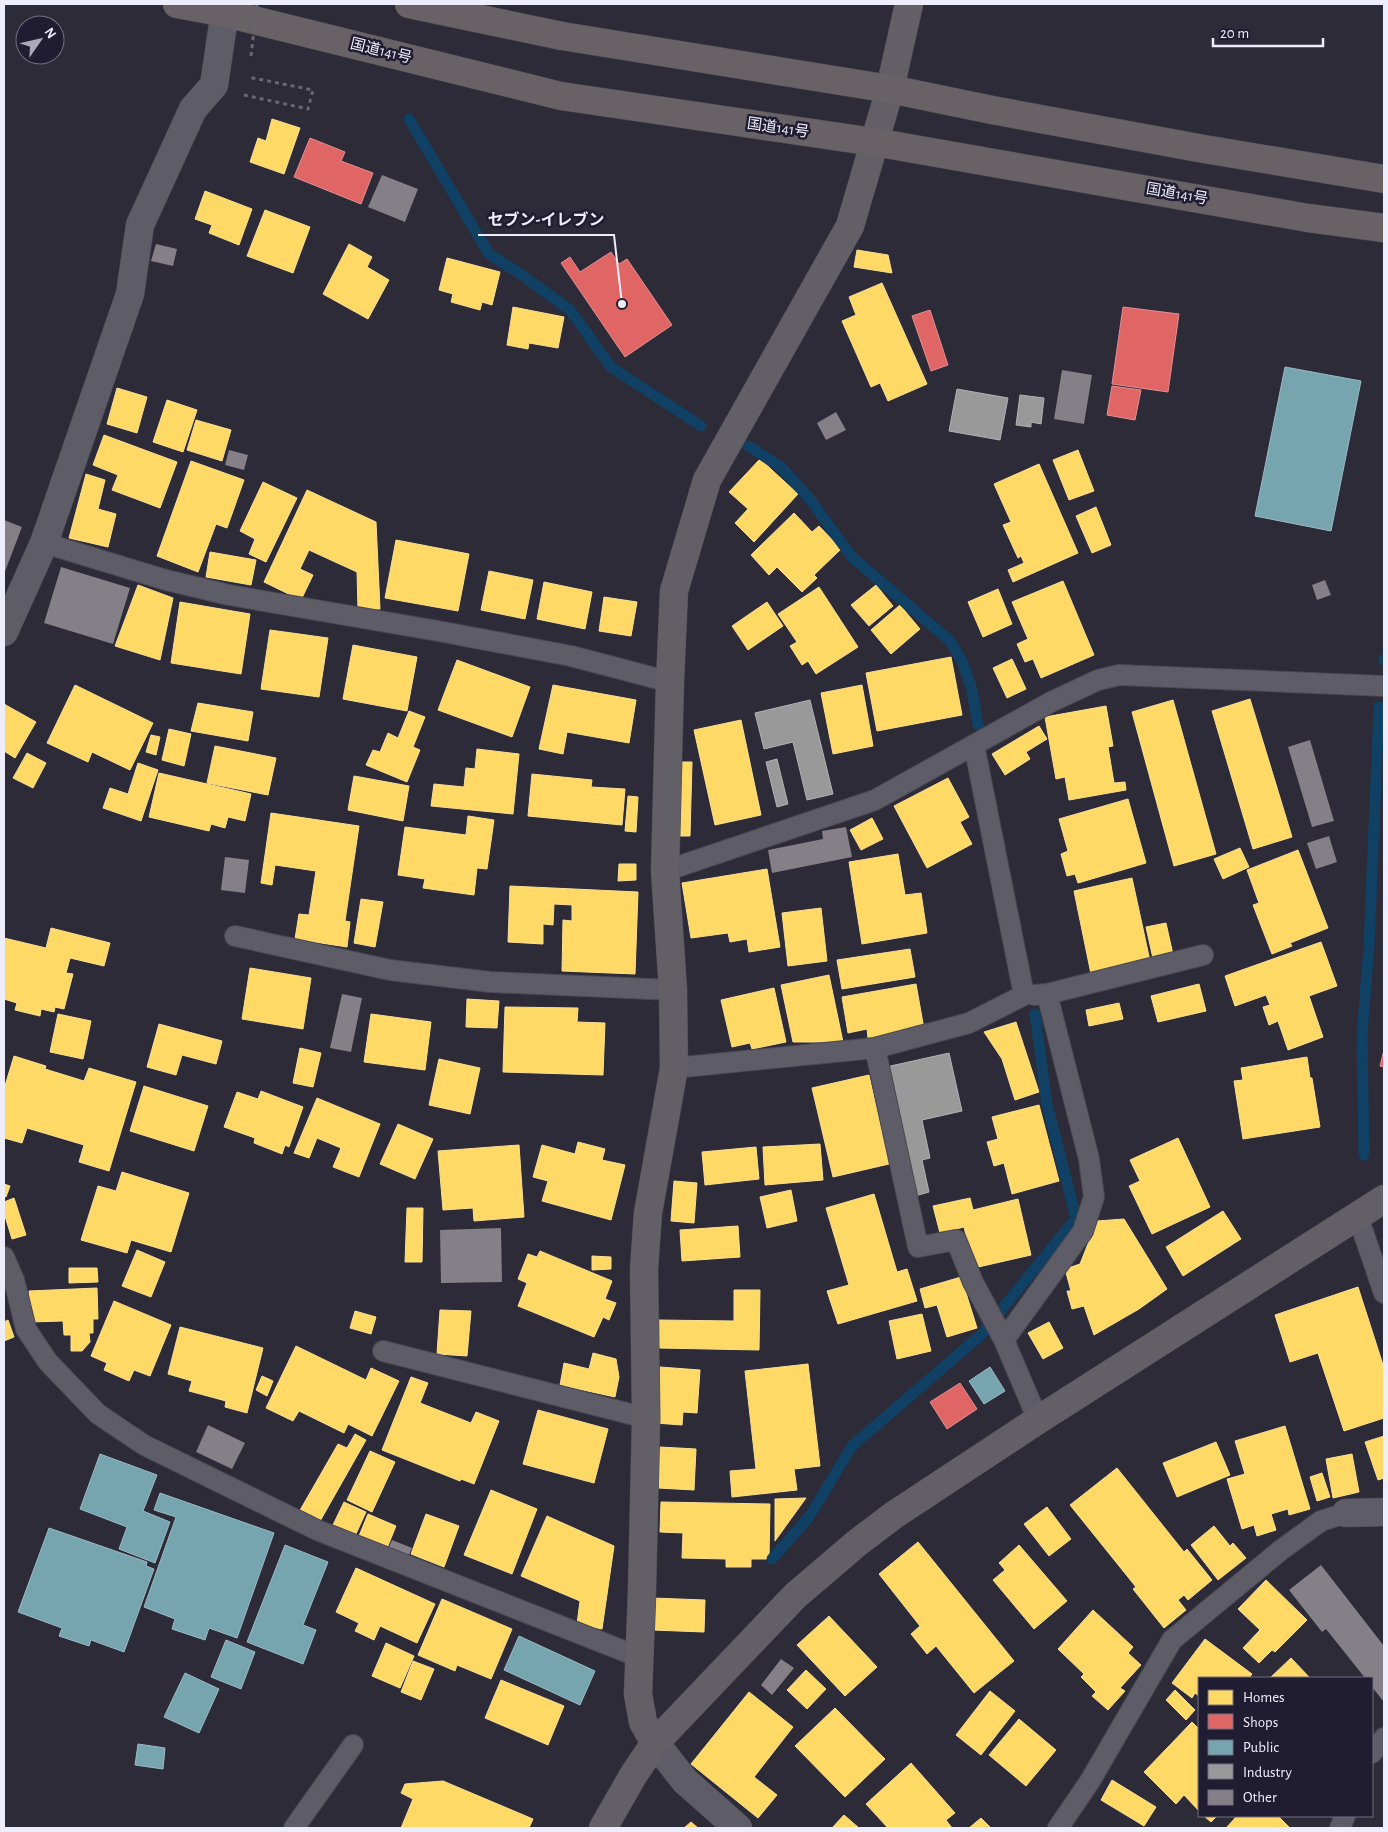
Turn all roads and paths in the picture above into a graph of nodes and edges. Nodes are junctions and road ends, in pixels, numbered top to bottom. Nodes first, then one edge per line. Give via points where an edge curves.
1 (177, 4) edge
2 (257, 4) edge
3 (409, 4) edge
4 (909, 4) edge
5 (225, 8) edge
6 (251, 56) dead end
7 (248, 77) dead end
8 (890, 89) junction
9 (243, 95) dead end
10 (874, 142) junction
11 (1384, 179) edge
12 (1384, 228) edge
13 (44, 543) junction
14 (4, 632) edge
15 (670, 682) junction
16 (1384, 686) edge
17 (974, 745) junction
18 (666, 871) junction
19 (235, 936) dead end
20 (1203, 955) dead end
21 (673, 990) junction
22 (1047, 994) junction
23 (1024, 995) junction
24 (875, 1048) junction
25 (674, 1068) junction
26 (1384, 1198) edge
27 (1358, 1217) junction
28 (4, 1257) edge
29 (1384, 1293) edge
30 (1002, 1336) junction
31 (383, 1351) dead end
32 (646, 1418) junction
33 (1038, 1420) junction
34 (1384, 1512) edge
35 (1346, 1513) joint
36 (640, 1657) junction
37 (1384, 1738) edge
38 (655, 1743) junction
39 (353, 1745) dead end
40 (1373, 1752) edge
41 (294, 1828) edge
42 (603, 1828) edge
43 (738, 1828) edge
44 (1058, 1828) edge

1 - 5 highway, 国道141号
2 - 6 path, bridge
3 - 8 highway via 562,36
4 - 8 main road
5 - 10 highway, 国道141号 via 561,96
5 - 13 street via 214,85 193,109 140,225 130,294
7 - 9 path via 312,90 308,109
8 - 10 main road
8 - 11 highway via 1204,149
10 - 12 highway, 国道141号 via 1308,218
10 - 15 main road via 850,226 707,480 674,591
13 - 14 street
13 - 15 lane via 166,580 229,595 571,656
15 - 18 main road
16 - 17 lane via 1119,675 1098,680 1051,702
17 - 18 lane via 875,800
17 - 23 lane
18 - 21 main road
19 - 21 lane via 390,970 454,978
20 - 22 lane
21 - 25 main road
22 - 23 lane
22 - 30 lane via 1089,1158 1094,1197 1083,1231
23 - 24 lane via 969,1023
24 - 25 lane
24 - 30 lane via 918,1247 956,1240 973,1282
25 - 32 main road via 646,1232
26 - 27 main road
27 - 29 lane
27 - 33 main road
28 - 36 lane via 14,1280 26,1329 48,1362 98,1414 144,1445 317,1530
30 - 33 lane
31 - 32 lane
32 - 36 main road
33 - 38 main road via 857,1543 795,1596
34 - 35 street
35 - 44 lane via 1321,1521 1281,1550 1172,1640 1090,1782
36 - 38 main road via 638,1694 643,1722
37 - 40 lane
38 - 42 main road
38 - 43 street via 685,1781
39 - 41 lane

